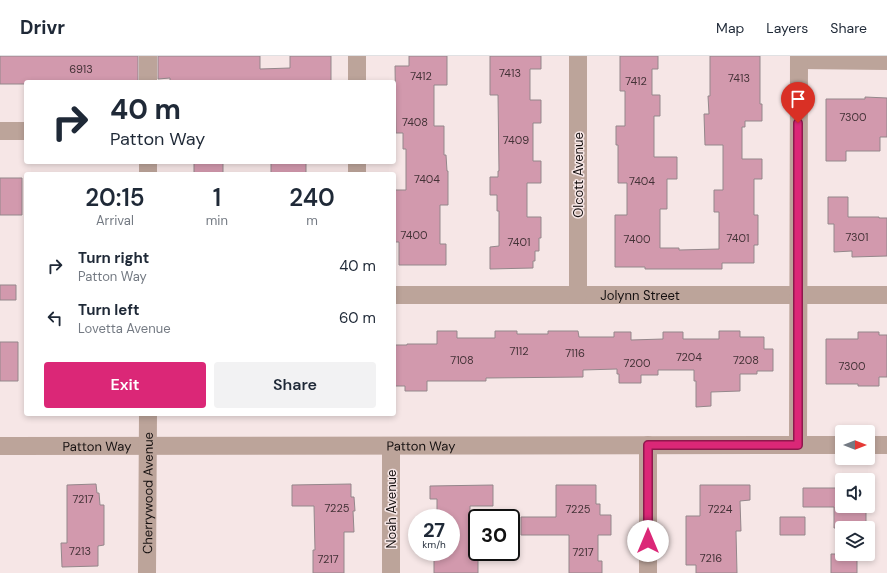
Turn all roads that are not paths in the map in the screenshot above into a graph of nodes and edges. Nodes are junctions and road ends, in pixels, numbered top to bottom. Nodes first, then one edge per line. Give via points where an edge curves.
1 (148, 56) edge
2 (357, 56) edge
3 (578, 56) edge
4 (799, 58) edge
5 (887, 61) edge
6 (148, 80) edge
7 (357, 80) edge
8 (0, 131) edge
9 (24, 131) edge
10 (396, 295) edge
11 (578, 295) junction
12 (798, 295) junction
13 (887, 295) edge
14 (148, 416) edge
15 (648, 445) junction
16 (798, 445) junction
17 (835, 445) edge
18 (875, 445) edge
19 (887, 445) edge
20 (0, 446) edge
21 (148, 446) junction
22 (391, 446) junction
23 (147, 573) edge
24 (391, 573) edge
25 (648, 573) edge

1 - 6 street
2 - 7 street
3 - 11 street, Olcott Avenue
4 - 5 street
4 - 12 street
8 - 9 street
10 - 11 street, Jolynn Street
11 - 12 street, Jolynn Street
12 - 13 street, Jolynn Street
12 - 16 street
14 - 21 street, Cherrywood Avenue
15 - 16 street, Patton Way
15 - 22 street, Patton Way
15 - 25 street
16 - 17 street, Patton Way
18 - 19 street
20 - 21 street, Patton Way
21 - 22 street, Patton Way
21 - 23 street, Cherrywood Avenue
22 - 24 street, Noah Avenue

